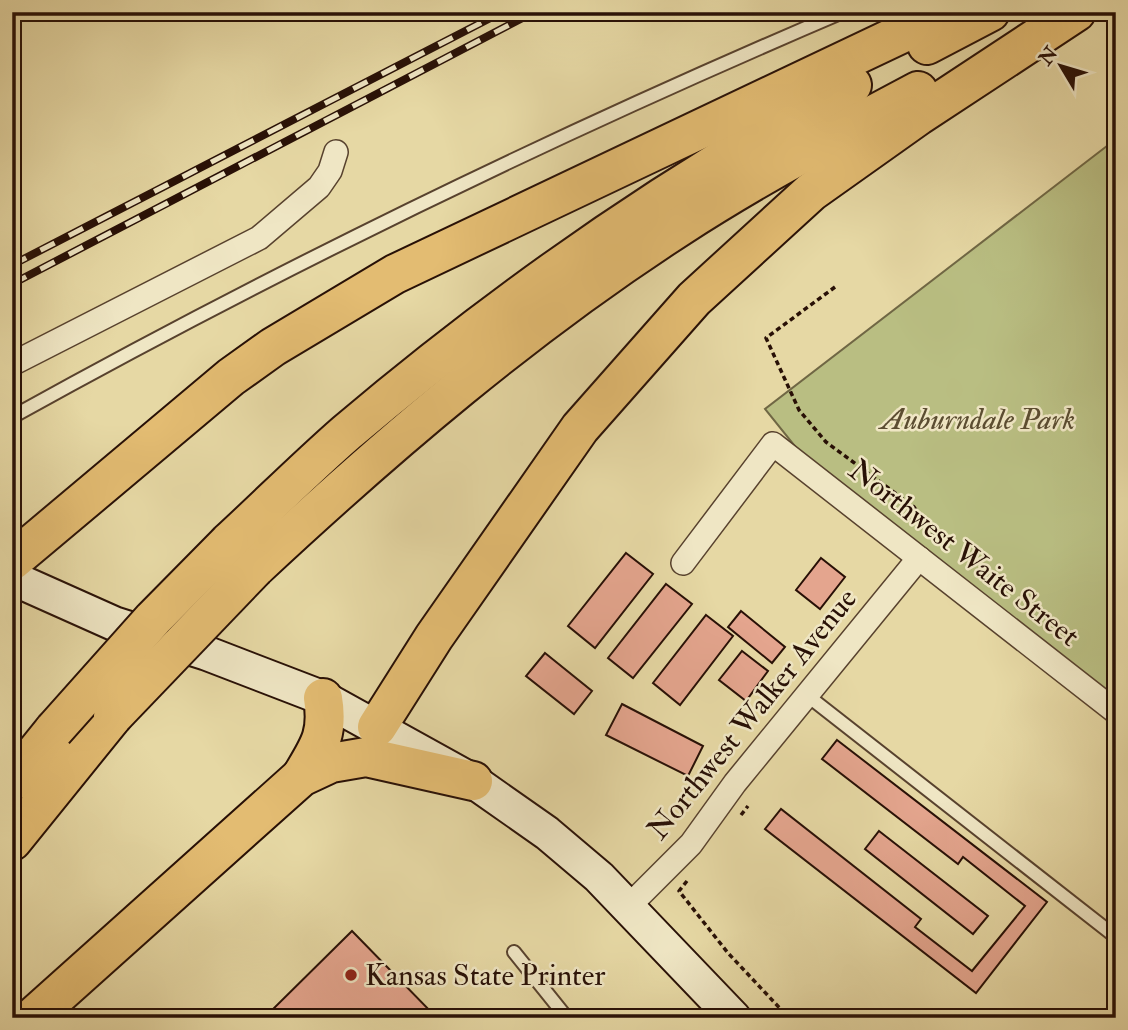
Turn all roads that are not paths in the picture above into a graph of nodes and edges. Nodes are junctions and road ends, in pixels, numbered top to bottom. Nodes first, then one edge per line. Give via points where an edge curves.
1 (843, 12) edge
2 (947, 12) edge
3 (990, 12) edge
4 (1070, 12) edge
5 (1076, 12) edge
6 (336, 152) dead end
7 (12, 364) edge
8 (12, 417) edge
9 (924, 551) junction
10 (242, 555) junction
11 (12, 561) edge
12 (683, 563) dead end
13 (12, 578) edge
14 (808, 696) junction
15 (323, 698) junction
16 (1116, 712) edge
17 (377, 727) junction
18 (301, 777) junction
19 (473, 781) junction
20 (12, 782) edge
21 (12, 841) edge
22 (629, 906) junction
23 (1116, 937) edge
24 (514, 952) dead end
25 (32, 1018) edge
26 (567, 1018) edge
27 (734, 1018) edge

1 - 8 lane via 630,104 417,204 157,336
2 - 11 highway via 395,274 231,377
3 - 10 highway via 781,122 551,271 344,435
4 - 10 highway via 849,127 679,227 573,300 370,461
5 - 17 highway via 811,192 694,299 580,428
6 - 7 street via 319,187 259,238
9 - 12 street, Northwest Waite Street via 773,444
9 - 14 street, Northwest Walker Avenue
9 - 16 street, Northwest Waite Street
10 - 20 highway, bridge via 153,619
10 - 21 highway, bridge
13 - 15 main road via 115,624
14 - 22 street, Northwest Walker Avenue via 691,844
14 - 23 lane
15 - 17 main road
15 - 18 highway via 327,723 323,739
17 - 19 main road
18 - 19 highway via 331,763 366,757
18 - 25 highway
19 - 22 main road via 547,833
22 - 27 main road
24 - 26 lane

